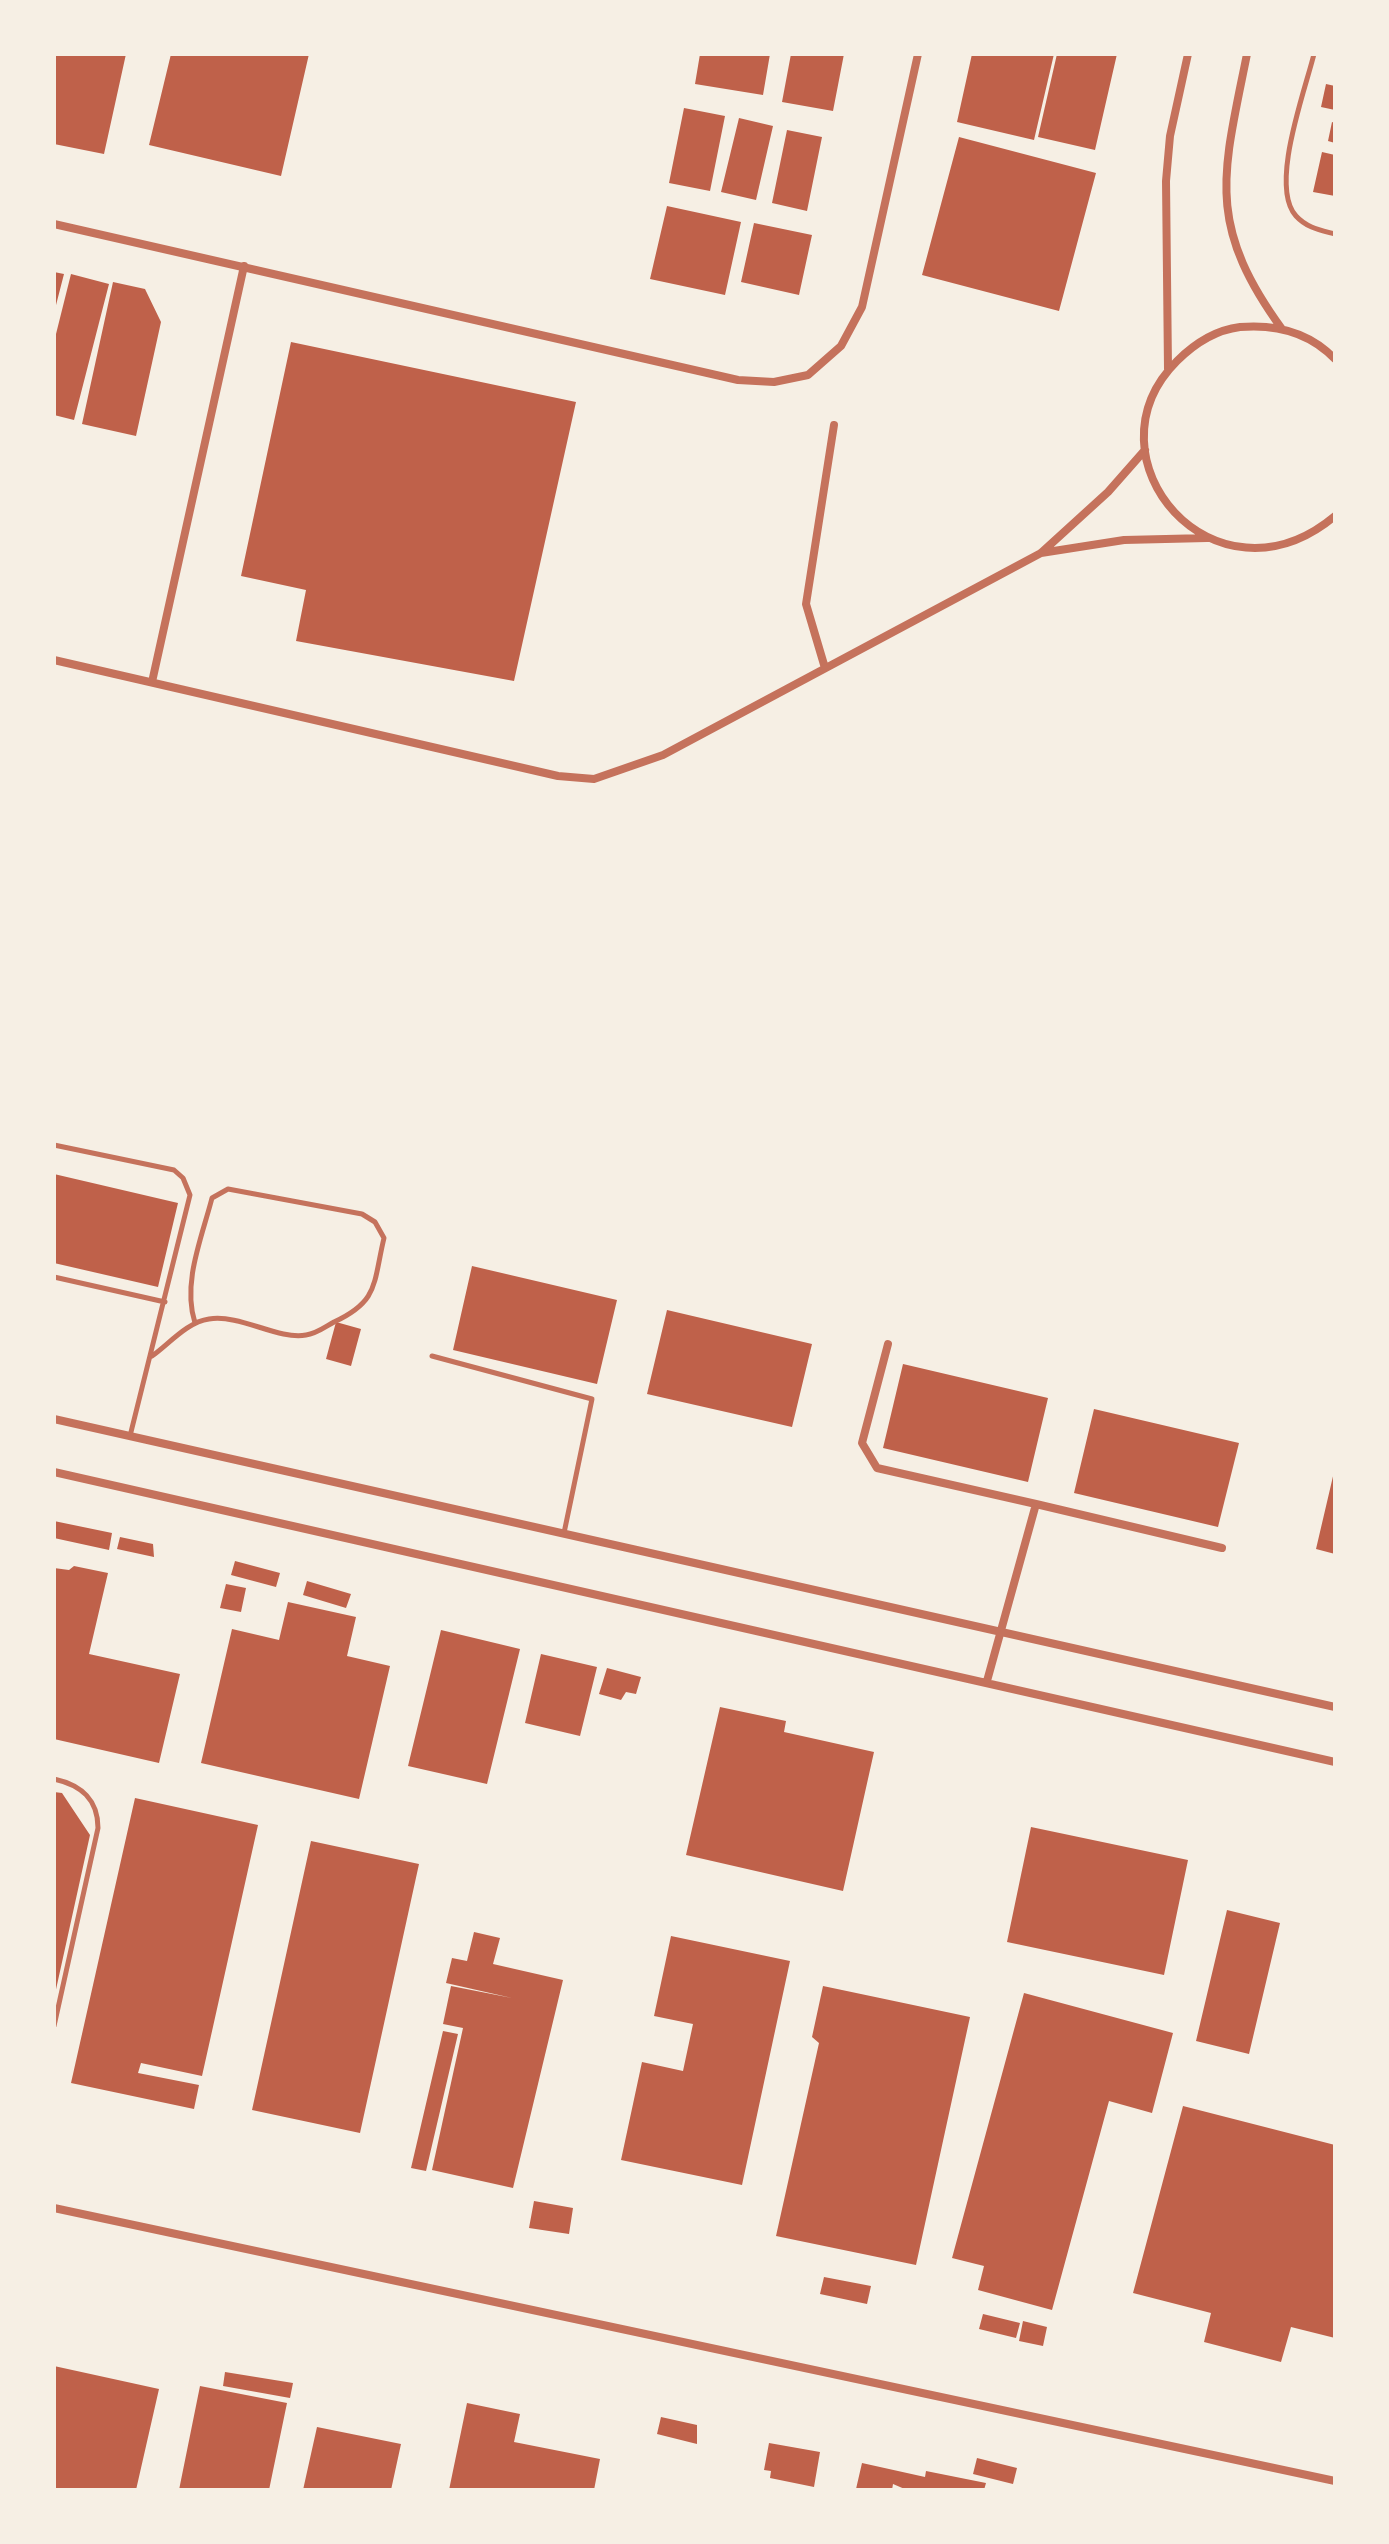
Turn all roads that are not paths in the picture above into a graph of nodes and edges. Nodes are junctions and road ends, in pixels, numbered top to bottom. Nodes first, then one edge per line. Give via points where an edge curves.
1 (918, 54) edge
2 (1188, 54) edge
3 (1247, 54) edge
4 (1314, 54) edge
5 (54, 224) edge
6 (1335, 234) edge
7 (244, 266) junction
8 (1282, 329) junction
9 (1325, 348) junction
10 (1335, 349) edge
11 (1335, 359) edge
12 (1168, 369) junction
13 (834, 425) dead end
14 (1145, 450) junction
15 (1335, 516) edge
16 (1207, 538) junction
17 (1041, 553) junction
18 (54, 660) edge
19 (825, 668) junction
20 (152, 682) junction
21 (54, 1145) edge
22 (54, 1277) edge
23 (165, 1302) junction
24 (195, 1323) junction
25 (888, 1344) dead end
26 (152, 1356) junction
27 (432, 1356) dead end
28 (54, 1419) edge
29 (130, 1436) junction
30 (54, 1472) edge
31 (1036, 1504) junction
32 (564, 1534) junction
33 (1222, 1548) dead end
34 (999, 1632) junction
35 (987, 1681) junction
36 (1335, 1707) edge
37 (1335, 1762) edge
38 (54, 1779) edge
39 (54, 2026) edge
40 (54, 2208) edge
41 (1335, 2481) edge

1 - 7 street via 862,307 841,346 808,375 774,382 738,380
2 - 12 street via 1166,181
3 - 8 street via 1227,155 1225,206 1237,255
4 - 6 lane via 1284,185 1294,214 1308,226
5 - 7 street
7 - 20 street
8 - 9 street
8 - 12 street via 1231,328 1208,337
9 - 10 street
9 - 11 street
12 - 14 street via 1146,421
13 - 19 street via 806,604
14 - 16 street via 1165,502
14 - 17 street
15 - 16 street via 1303,538 1262,549
16 - 17 street via 1124,540
17 - 19 street
18 - 20 street
19 - 20 street via 663,755 594,779 558,776
21 - 23 lane via 174,1170 183,1178 190,1195
22 - 23 lane
23 - 26 lane
24 - 24 lane via 232,1319 300,1336 353,1315 371,1291 384,1238 381,1231 362,1214 221,1190 212,1198 192,1279
24 - 26 lane
25 - 31 street via 862,1443 877,1468
26 - 29 lane
27 - 32 lane via 592,1399
28 - 29 street
29 - 32 street
30 - 35 street
31 - 33 street
31 - 34 street
32 - 34 street
34 - 35 street
34 - 36 street
35 - 37 street
38 - 39 lane via 78,1787 98,1814
40 - 41 street

